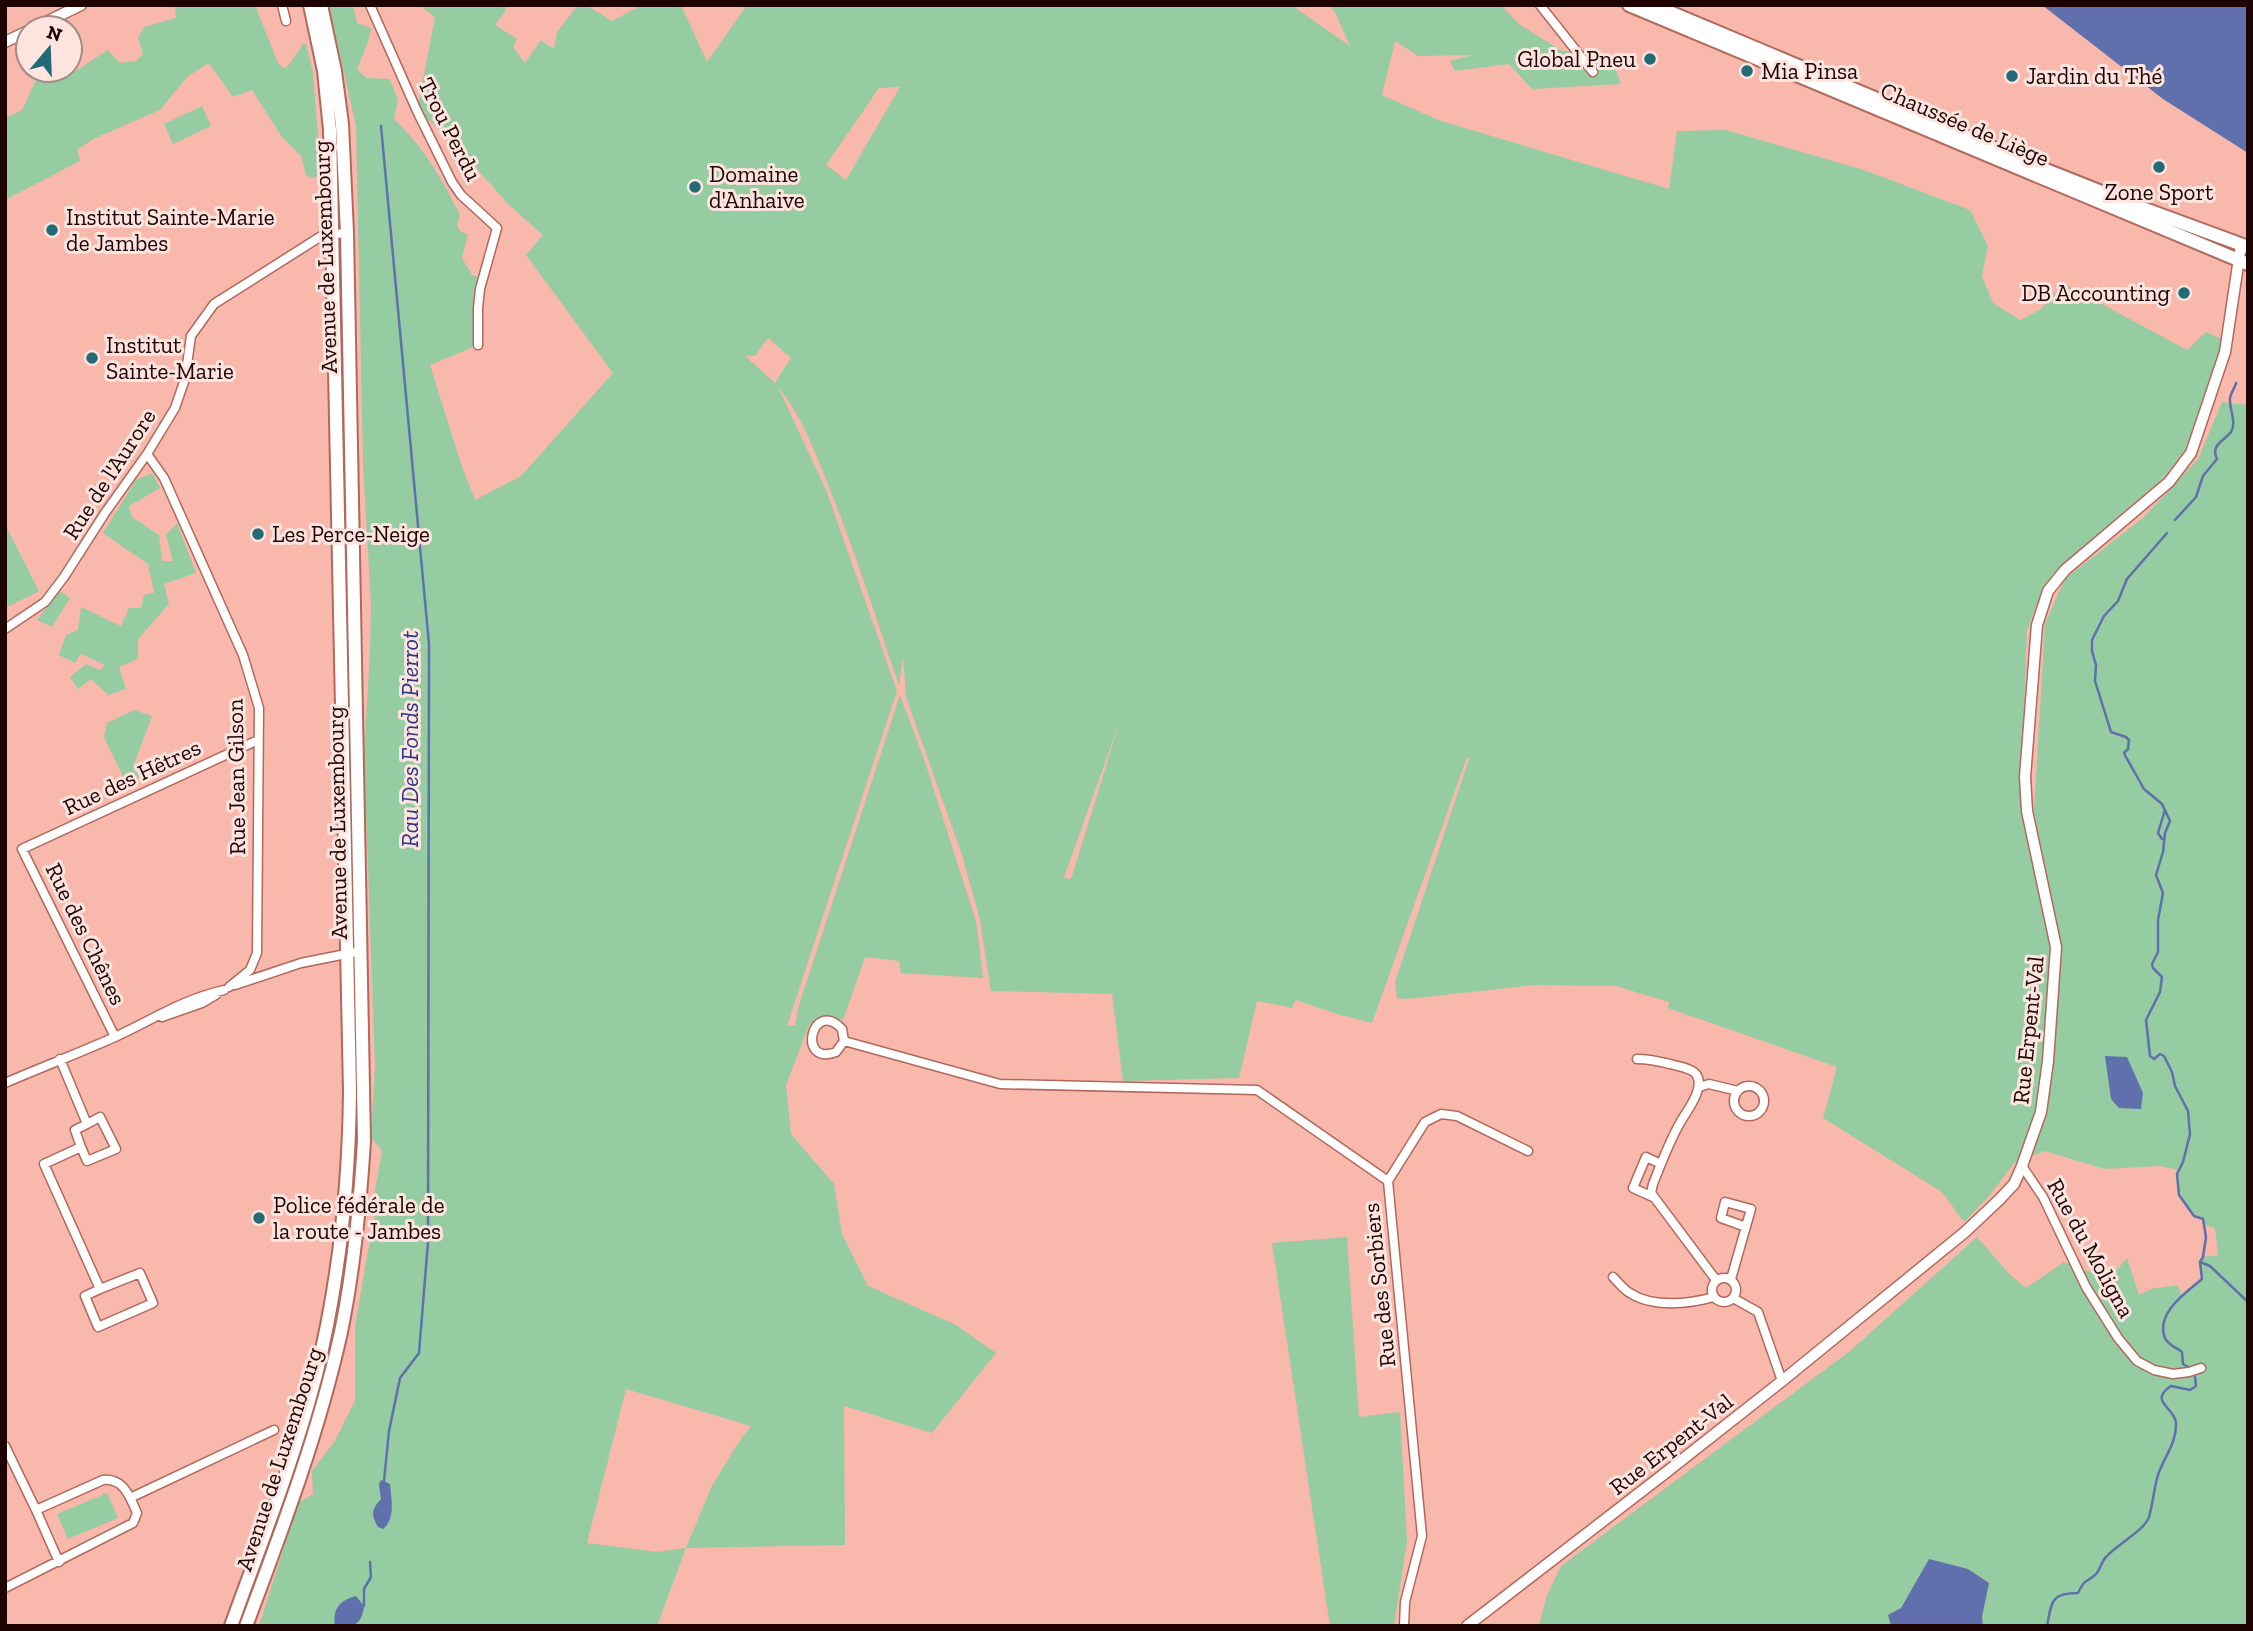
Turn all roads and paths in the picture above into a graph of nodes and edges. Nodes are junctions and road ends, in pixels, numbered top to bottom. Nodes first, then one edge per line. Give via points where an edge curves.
1 (81, 5) edge
2 (282, 5) edge
3 (310, 5) edge
4 (321, 5) edge
5 (370, 5) edge
6 (1540, 5) edge
7 (1629, 5) edge
8 (1653, 5) edge
9 (63, 14) edge
10 (286, 20) dead end
11 (1593, 72) dead end
12 (332, 232) junction
13 (347, 233) junction
14 (2245, 246) edge
15 (2243, 262) edge
16 (478, 345) dead end
17 (147, 454) junction
18 (5, 629) edge
19 (258, 740) junction
20 (22, 849) joint
21 (361, 951) junction
22 (347, 953) junction
23 (226, 988) junction
24 (115, 1037) junction
25 (844, 1041) junction
26 (60, 1059) junction
27 (1637, 1059) dead end
28 (5, 1083) edge
29 (1699, 1087) junction
30 (1738, 1091) dead end
31 (87, 1124) junction
32 (81, 1147) junction
33 (1528, 1151) dead end
34 (1661, 1164) junction
35 (2022, 1166) junction
36 (1388, 1181) junction
37 (1653, 1196) junction
38 (1746, 1227) dead end
39 (1613, 1277) dead end
40 (1731, 1279) junction
41 (1716, 1280) junction
42 (100, 1289) junction
43 (1714, 1297) junction
44 (1733, 1298) junction
45 (2201, 1367) dead end
46 (1782, 1381) junction
47 (274, 1430) dead end
48 (5, 1446) edge
49 (130, 1497) junction
50 (36, 1510) junction
51 (59, 1562) junction
52 (5, 1588) edge
53 (231, 1626) edge
54 (246, 1626) edge
55 (1404, 1626) edge
56 (1467, 1626) edge

1 - 9 street
2 - 10 street
3 - 12 main road, Avenue de Luxembourg via 330,130
4 - 13 main road, Avenue de Luxembourg via 342,124
5 - 16 street, Trou Perdu via 452,182 497,228 481,289
6 - 11 street
7 - 15 main road, Chaussée de Liège
8 - 14 main road, Chaussée de Liège via 2046,170
12 - 13 street
12 - 17 street, Rue de l'Aurore via 214,304 191,336 186,379 175,408
12 - 22 main road, Avenue de Luxembourg
13 - 21 main road, Avenue de Luxembourg
14 - 15 street, Rue Erpent-Val
15 - 35 street, Rue Erpent-Val via 2225,352 2191,453 2169,482 2065,570 2048,591 2036,625 2025,777 2027,811 2056,947 2041,1112
17 - 18 street, Rue de l'Aurore via 49,596
17 - 19 street, Rue Jean Gilson via 164,478 243,655 259,708
19 - 20 street, Rue des Hêtres
19 - 23 street, Rue Jean Gilson via 257,953 250,970
20 - 24 street, Rue des Chênes
21 - 22 street
21 - 54 main road, Avenue de Luxembourg via 364,1141 349,1286 316,1425
22 - 23 street
22 - 53 main road, Avenue de Luxembourg via 349,1142 331,1307 302,1424
23 - 24 street via 202,1003
24 - 26 street
25 - 25 street, Rue des Sorbiers via 842,1029 829,1021 812,1031 813,1046 821,1053 836,1052
25 - 36 street, Rue des Sorbiers via 1000,1084 1257,1090
26 - 28 street
26 - 31 street
27 - 29 street via 1687,1067 1695,1072
29 - 30 street via 1709,1084
29 - 34 street
31 - 32 street via 75,1130
31 - 32 street via 100,1117 116,1149 88,1161
32 - 42 street via 44,1164
33 - 36 street via 1457,1116 1441,1114 1425,1122
34 - 37 street
34 - 37 street via 1646,1157 1633,1188
35 - 45 street, Rue du Moligna via 2043,1197 2086,1287 2137,1361 2173,1374
35 - 46 street, Rue Erpent-Val via 2014,1184 1965,1232
36 - 55 street, Rue des Sorbiers via 1422,1536 1405,1602
37 - 41 street
38 - 40 street
39 - 43 street via 1630,1294 1658,1302 1690,1303
40 - 41 street
40 - 44 street via 1736,1292
41 - 43 street via 1711,1291
42 - 42 street via 140,1273 153,1303 98,1327 85,1296
43 - 44 street via 1723,1302
44 - 46 street via 1758,1312
46 - 56 street, Rue Erpent-Val
47 - 49 street
48 - 50 street
49 - 50 street via 123,1486 108,1479
49 - 51 street via 137,1513 133,1523
50 - 51 street
51 - 52 street

